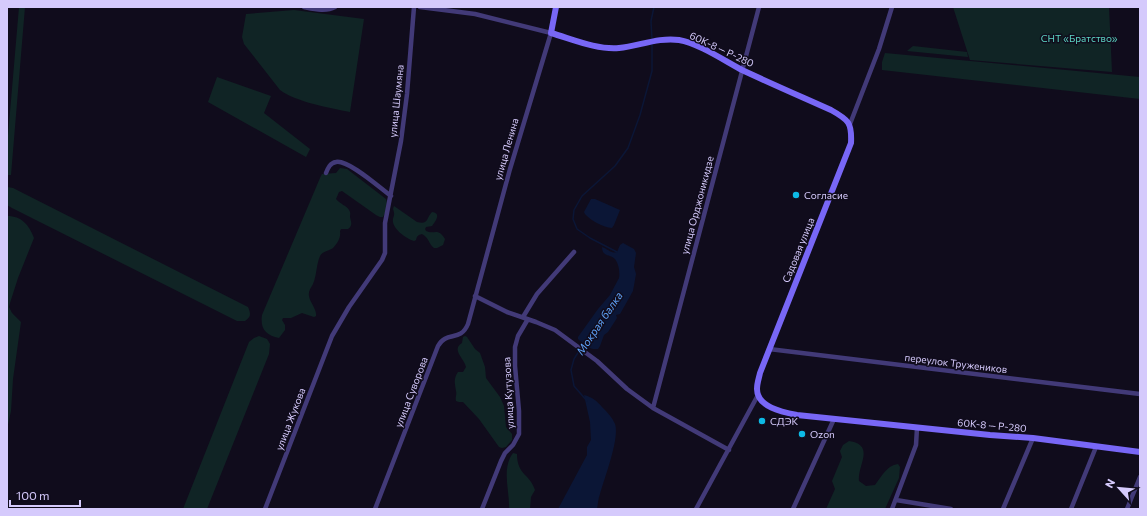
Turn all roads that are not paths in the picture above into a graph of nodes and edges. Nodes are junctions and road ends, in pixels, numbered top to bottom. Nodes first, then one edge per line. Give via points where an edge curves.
1 (304, 7) edge
2 (335, 7) edge
3 (414, 7) edge
4 (420, 7) edge
5 (556, 7) edge
6 (759, 7) edge
7 (892, 7) edge
8 (551, 33) junction
9 (742, 70) junction
10 (850, 124) junction
11 (326, 173) dead end
12 (391, 196) junction
13 (574, 252) dead end
14 (475, 296) junction
15 (523, 317) junction
16 (528, 319) junction
17 (332, 336) joint
18 (769, 349) junction
19 (1140, 394) edge
20 (758, 396) junction
21 (652, 408) junction
22 (834, 419) junction
23 (917, 428) junction
24 (1032, 438) junction
25 (1096, 447) junction
26 (729, 450) junction
27 (1140, 452) edge
28 (1140, 477) edge
29 (896, 500) junction
30 (944, 508) edge
31 (265, 509) edge
32 (375, 509) edge
33 (482, 509) edge
34 (696, 509) edge
35 (793, 509) edge
36 (892, 509) edge
37 (951, 509) edge
38 (1003, 509) edge
39 (1070, 509) edge
40 (1127, 509) edge

1 - 2 street via 326,10
3 - 12 street, улица Шаумяна via 407,94
4 - 8 street via 475,14
5 - 8 street, улица Ленина
6 - 9 street, улица Орджоникидзе
7 - 10 street, Садовая улица via 879,50
8 - 9 street, 60К-8 — Р-280 via 610,48 660,40 687,42
8 - 14 street, улица Ленина
9 - 10 street, 60К-8 — Р-280 via 831,110
9 - 21 street, улица Орджоникидзе
10 - 18 street, Садовая улица via 851,143
11 - 12 street via 329,165 336,162 344,163
12 - 17 street, улица Шаумяна via 382,260
13 - 15 street via 537,294
14 - 15 street
14 - 32 street, улица Суворова via 466,330 444,339 438,346
15 - 16 street
16 - 21 street via 564,336
16 - 33 street, улица Кутузова via 515,347 519,434 501,461
17 - 31 street, улица Жукова
18 - 19 street, переулок Тружеников
18 - 20 street, Садовая улица via 758,382
20 - 22 street, 60К-8 — Р-280 via 767,405 782,412
20 - 26 street, Садовая улица
21 - 26 street
22 - 23 street, 60К-8 — Р-280
22 - 35 street
23 - 24 street, 60К-8 — Р-280
23 - 29 street via 916,445
24 - 25 street, 60К-8 — Р-280
24 - 38 street
25 - 27 street, 60К-8 — Р-280
25 - 39 street
26 - 34 street, Садовая улица
28 - 40 street
29 - 30 street
29 - 36 street
30 - 37 street

